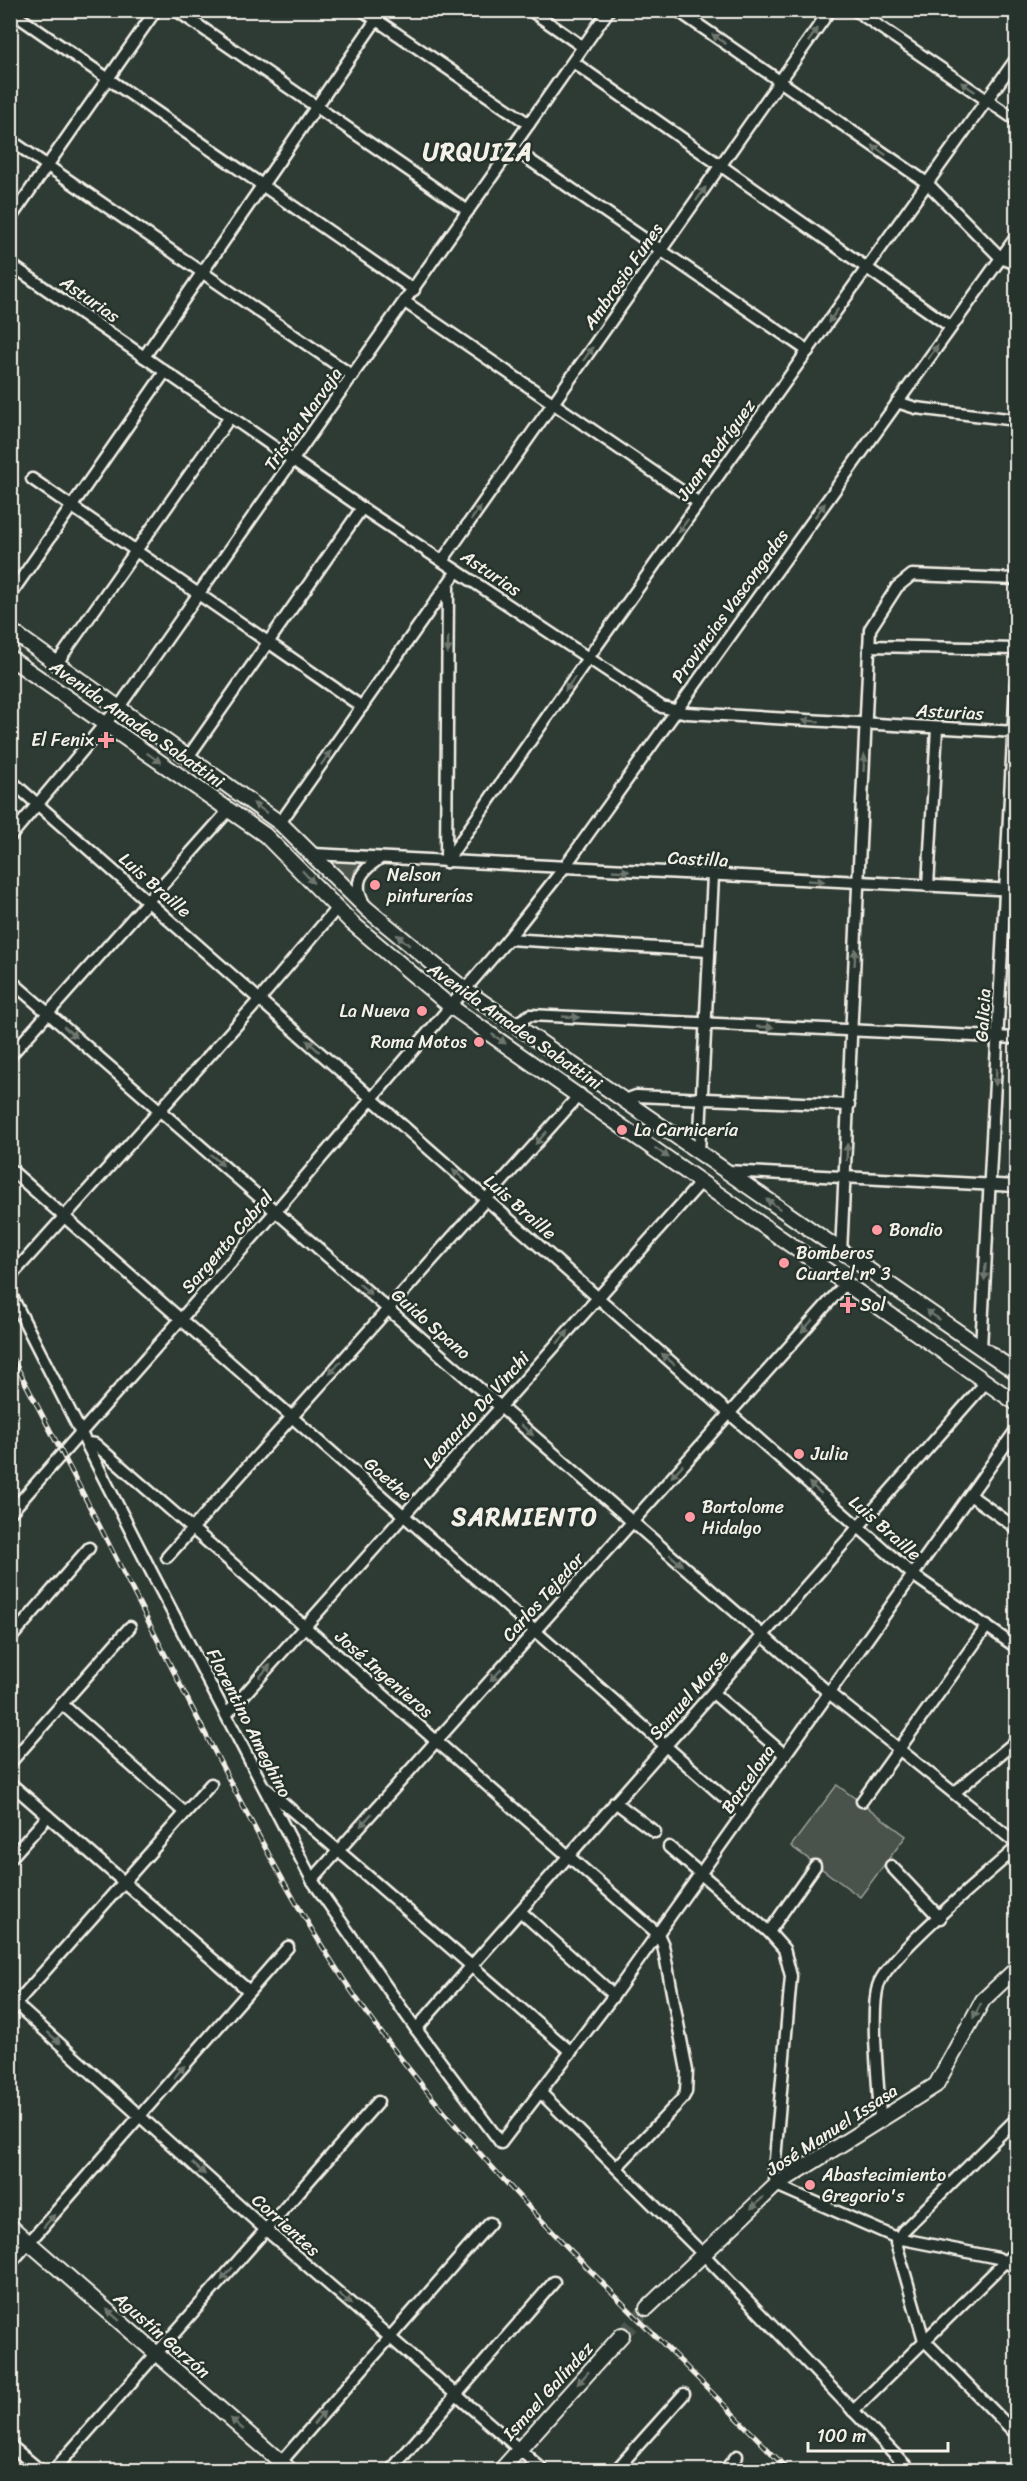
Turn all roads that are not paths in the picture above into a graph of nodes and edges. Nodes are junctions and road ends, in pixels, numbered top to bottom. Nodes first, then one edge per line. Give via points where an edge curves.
1 (156, 10) edge
2 (176, 10) edge
3 (362, 10) edge
4 (383, 10) edge
5 (530, 10) edge
6 (609, 10) edge
7 (677, 10) edge
8 (830, 10) edge
9 (855, 10) edge
10 (10, 11) edge
11 (376, 20) junction
12 (583, 47) junction
13 (1016, 59) edge
14 (573, 62) junction
15 (108, 79) junction
16 (780, 82) junction
17 (987, 100) junction
18 (317, 107) junction
19 (1017, 120) edge
20 (529, 124) junction
21 (10, 140) edge
22 (512, 148) junction
23 (48, 165) junction
24 (721, 166) junction
25 (927, 183) junction
26 (263, 186) junction
27 (468, 211) junction
28 (10, 219) edge
29 (1017, 237) edge
30 (661, 250) junction
31 (1001, 258) junction
32 (10, 264) edge
33 (1017, 264) edge
34 (867, 268) junction
35 (202, 273) junction
36 (414, 290) junction
37 (405, 302) junction
38 (951, 327) junction
39 (808, 351) junction
40 (144, 357) junction
41 (165, 372) junction
42 (353, 376) junction
43 (897, 402) junction
44 (553, 404) junction
45 (230, 417) junction
46 (1017, 420) edge
47 (294, 461) junction
48 (32, 479) dead end
49 (699, 502) junction
50 (71, 506) junction
51 (362, 508) junction
52 (136, 551) junction
53 (442, 561) junction
54 (458, 571) junction
55 (1017, 579) edge
56 (448, 586) junction
57 (199, 594) junction
58 (10, 595) edge
59 (10, 630) edge
60 (268, 643) junction
61 (870, 646) junction
62 (1017, 649) edge
63 (588, 657) junction
64 (10, 658) edge
65 (57, 663) junction
66 (1017, 683) edge
67 (119, 707) junction
68 (362, 707) junction
69 (675, 711) junction
70 (106, 724) junction
71 (866, 724) junction
72 (937, 728) junction
73 (1015, 732) edge
74 (188, 757) junction
75 (10, 780) edge
76 (38, 804) junction
77 (229, 810) junction
78 (280, 823) junction
79 (10, 837) edge
80 (313, 854) junction
81 (379, 859) junction
82 (446, 862) junction
83 (563, 869) junction
84 (713, 876) junction
85 (859, 883) junction
86 (928, 886) junction
87 (1011, 890) edge
88 (149, 902) junction
89 (336, 909) junction
90 (367, 909) junction
91 (508, 939) junction
92 (709, 951) junction
93 (10, 980) edge
94 (465, 990) junction
95 (260, 999) junction
96 (450, 1006) junction
97 (49, 1014) junction
98 (515, 1024) junction
99 (705, 1025) junction
100 (852, 1031) junction
101 (999, 1037) junction
102 (1017, 1038) edge
103 (10, 1056) edge
104 (580, 1094) junction
105 (371, 1098) junction
106 (702, 1099) junction
107 (625, 1100) junction
108 (849, 1105) junction
109 (160, 1110) junction
110 (699, 1152) junction
111 (10, 1169) edge
112 (725, 1171) junction
113 (846, 1177) junction
114 (702, 1181) junction
115 (991, 1184) junction
116 (1017, 1186) edge
117 (486, 1199) junction
118 (276, 1211) junction
119 (65, 1217) junction
120 (841, 1253) junction
121 (10, 1277) edge
122 (846, 1282) junction
123 (10, 1293) edge
124 (598, 1297) junction
125 (388, 1309) junction
126 (181, 1319) junction
127 (981, 1348) junction
128 (1017, 1372) edge
129 (987, 1381) junction
130 (1017, 1403) edge
131 (500, 1407) junction
132 (730, 1413) junction
133 (292, 1417) junction
134 (1017, 1430) edge
135 (84, 1438) junction
136 (970, 1495) junction
137 (10, 1513) edge
138 (404, 1515) junction
139 (632, 1522) junction
140 (859, 1527) junction
141 (192, 1528) junction
142 (1017, 1528) edge
143 (89, 1548) dead end
144 (167, 1557) dead end
145 (913, 1575) junction
146 (305, 1626) junction
147 (987, 1626) junction
148 (130, 1627) dead end
149 (535, 1631) junction
150 (763, 1636) junction
151 (10, 1639) edge
152 (1017, 1647) edge
153 (713, 1693) junction
154 (829, 1693) junction
155 (62, 1704) junction
156 (226, 1714) junction
157 (436, 1741) junction
158 (1017, 1741) edge
159 (666, 1747) junction
160 (899, 1749) junction
161 (785, 1755) junction
162 (10, 1763) edge
163 (10, 1783) edge
164 (211, 1784) dead end
165 (263, 1785) junction
166 (954, 1793) junction
167 (862, 1801) dead end
168 (615, 1802) junction
169 (184, 1812) junction
170 (743, 1814) junction
171 (48, 1816) junction
172 (655, 1832) dead end
173 (1017, 1843) edge
174 (669, 1847) dead end
175 (1017, 1848) edge
176 (339, 1850) junction
177 (569, 1856) junction
178 (10, 1858) edge
179 (815, 1866) dead end
180 (891, 1866) dead end
181 (700, 1875) junction
182 (312, 1880) junction
183 (123, 1882) junction
184 (520, 1911) junction
185 (940, 1918) junction
186 (769, 1932) junction
187 (658, 1934) junction
188 (288, 1947) dead end
189 (472, 1966) junction
190 (1017, 1969) edge
191 (249, 1991) junction
192 (615, 1995) junction
193 (12, 2004) edge
194 (416, 2029) junction
195 (571, 2052) junction
196 (540, 2092) junction
197 (378, 2102) dead end
198 (141, 2116) junction
199 (880, 2119) junction
200 (1017, 2119) edge
201 (501, 2143) joint
202 (617, 2167) junction
203 (776, 2185) junction
204 (490, 2223) dead end
205 (10, 2226) edge
206 (266, 2230) junction
207 (897, 2238) junction
208 (30, 2243) junction
209 (1017, 2251) edge
210 (703, 2254) junction
211 (1007, 2261) junction
212 (10, 2264) edge
213 (1017, 2268) edge
214 (554, 2282) dead end
215 (647, 2308) tunnel mouth
216 (622, 2335) tunnel mouth
217 (390, 2338) junction
218 (924, 2340) junction
219 (157, 2354) junction
220 (684, 2394) dead end
221 (456, 2395) junction
222 (853, 2411) junction
223 (1017, 2434) edge
224 (10, 2445) edge
225 (519, 2450) junction
226 (737, 2456) dead end
227 (281, 2468) edge
228 (40, 2470) edge
229 (54, 2470) edge
230 (391, 2470) edge
231 (501, 2470) edge
232 (543, 2470) edge
233 (616, 2470) edge
234 (725, 2470) edge
235 (910, 2470) edge

1 - 15 street
2 - 18 street
3 - 11 street
4 - 11 street
5 - 12 street
6 - 12 street, Tristán Narvaja
16 -> 7 street
16 -> 8 street, Ambrosio Funes
17 -> 9 street
10 - 15 street
11 - 18 street
11 - 20 street
12 - 14 street, Tristán Narvaja
13 - 17 street, Juan Rodríguez
14 - 20 street, Tristán Narvaja
14 - 24 street
15 - 23 street
15 - 26 street
16 - 24 street, Ambrosio Funes
25 -> 16 street
17 - 19 street
17 - 25 street, Juan Rodríguez
18 - 26 street
18 - 27 street
20 - 22 street, Tristán Narvaja
21 - 23 street
22 - 27 street, Tristán Narvaja
22 - 30 street
23 - 28 street
23 - 35 street
30 -> 24 street, Ambrosio Funes
24 - 34 street
25 - 31 street
25 - 34 street, Juan Rodríguez
26 - 35 street
26 - 36 street
27 - 36 street, Tristán Narvaja
29 - 31 street, Provincias Vascongadas
30 - 39 street
44 -> 30 street, Ambrosio Funes
31 - 33 street
31 - 38 street, Provincias Vascongadas
32 - 40 street, Asturias
34 - 38 street
34 -> 39 street, Juan Rodríguez
35 - 40 street
35 - 42 street
36 - 37 street, Tristán Narvaja
37 - 42 street, Tristán Narvaja
37 - 44 street
43 -> 38 street, Provincias Vascongadas
39 - 49 street, Juan Rodríguez
40 - 41 street, Asturias
41 - 45 street, Asturias
41 - 50 street
42 - 47 street, Tristán Narvaja
43 - 46 street via 916,408
69 -> 43 street, Provincias Vascongadas
44 - 49 street
53 -> 44 street, Ambrosio Funes
45 - 47 street, Asturias
45 - 52 street
47 - 51 street, Asturias
47 - 57 street, Tristán Narvaja
48 - 50 street
49 -> 63 street, Juan Rodríguez
50 - 52 street
50 - 58 street
51 - 53 street, Asturias
51 - 60 street
52 - 57 street
52 - 65 street
53 - 54 street, Asturias
54 - 56 street
54 - 63 street, Asturias
55 - 61 street via 912,575 897,587 870,629
56 - 68 street
56 -> 82 street
57 - 60 street
57 - 67 street, Tristán Narvaja
59 - 65 main road, Avenida Amadeo Sabattini
60 - 68 street
60 - 74 street
61 - 62 street
61 - 71 street
63 - 69 street, Asturias
63 -> 82 street, Juan Rodríguez
64 - 70 main road, Avenida Amadeo Sabattini
65 - 67 main road, Avenida Amadeo Sabattini
66 - 73 street, Galicia
67 - 70 street, Tristán Narvaja
67 - 74 main road, Avenida Amadeo Sabattini
78 -> 68 street
71 -> 69 street, Asturias
69 - 83 street, Provincias Vascongadas
70 - 76 street, Tristán Narvaja
70 -> 77 main road, Avenida Amadeo Sabattini
71 - 72 street, Asturias
85 -> 71 street
72 - 73 street, Asturias
72 - 86 street
73 - 87 street, Galicia
78 -> 74 main road, Avenida Amadeo Sabattini
75 - 76 street, Luis Braille
76 - 79 street, Tristán Narvaja
76 - 88 street, Luis Braille
77 - 88 street
77 -> 89 main road, Avenida Amadeo Sabattini via 279,846
78 - 80 main road, Avenida Amadeo Sabattini
80 - 81 street, Castilla
80 - 90 main road, Avenida Amadeo Sabattini
81 - 82 street, Castilla
81 - 90 street via 359,879 358,892
82 - 83 street, Castilla
83 -> 84 street, Castilla
83 - 91 street, Provincias Vascongadas
84 -> 85 street, Castilla
84 - 92 street
85 - 86 street, Castilla
100 -> 85 street
86 - 87 street, Castilla
87 - 101 street, Galicia
88 - 95 street, Luis Braille
88 - 97 street
89 - 95 street
89 - 96 main road, Avenida Amadeo Sabattini
94 -> 90 main road, Avenida Amadeo Sabattini
91 - 92 street
91 - 94 street, Provincias Vascongadas
92 - 99 street
93 - 97 street, Guido Spano
94 - 96 street, Sargento Cabral
94 - 98 main road, Avenida Amadeo Sabattini
105 -> 95 street, Luis Braille
95 - 109 street
96 -> 104 main road, Avenida Amadeo Sabattini
96 - 105 street, Sargento Cabral
97 - 103 street
97 -> 109 street, Guido Spano
98 -> 99 street via 530,1015
98 - 107 main road, Avenida Amadeo Sabattini
99 -> 100 street
99 - 106 street
100 - 101 street
100 - 108 street
101 - 102 street
101 -> 115 street, Galicia
104 -> 114 main road, Avenida Amadeo Sabattini
104 -> 117 street
117 -> 105 street, Luis Braille
105 - 118 street, Sargento Cabral
106 - 107 street via 636,1096
106 - 108 street
106 - 110 street
107 - 110 main road, Avenida Amadeo Sabattini
113 -> 108 street
109 -> 118 street, Guido Spano
109 - 119 street
110 - 112 main road, Avenida Amadeo Sabattini
111 - 119 street, Goethe
112 - 113 street
120 -> 112 main road, Avenida Amadeo Sabattini
113 - 115 street
113 - 120 street
114 - 122 main road, Avenida Amadeo Sabattini
114 - 124 street, Leonardo Da Vinchi
115 - 116 street
115 -> 127 street, Galicia
117 - 124 street, Luis Braille
117 - 125 street
118 -> 125 street, Guido Spano
118 - 126 street, Sargento Cabral
119 - 121 street
119 - 126 street, Goethe
127 -> 120 main road, Avenida Amadeo Sabattini
122 - 129 main road, Avenida Amadeo Sabattini
122 -> 132 street, Carlos Tejedor
123 - 135 street, Florentino Ameghino
131 -> 124 street, Leonardo Da Vinchi
132 -> 124 street, Luis Braille
125 - 131 street, Guido Spano
125 -> 133 street
126 - 133 street, Goethe
126 - 135 street, Sargento Cabral
127 - 128 main road, Avenida Amadeo Sabattini
129 - 130 main road, Avenida Amadeo Sabattini
129 - 140 street, Samuel Morse
131 - 138 street, Leonardo Da Vinchi
131 -> 139 street, Guido Spano
132 -> 139 street, Carlos Tejedor
140 -> 132 street, Luis Braille
133 - 138 street, Goethe
133 - 141 street
134 - 136 street, Barcelona
135 - 137 street, Sargento Cabral
135 - 141 street, José Ingenieros
135 - 156 street, Florentino Ameghino
136 - 142 street
136 - 145 street, Barcelona
138 - 146 street, Leonardo Da Vinchi
138 - 149 street, Goethe
139 - 149 street, Carlos Tejedor
139 -> 150 street, Guido Spano
140 - 145 street, Luis Braille
140 - 150 street, Samuel Morse
141 - 144 street
141 - 146 street, José Ingenieros
143 - 151 street
145 - 147 street, Luis Braille
145 - 154 street, Barcelona
156 -> 146 street, Leonardo Da Vinchi
146 - 157 street, José Ingenieros
147 - 152 street, Luis Braille
147 - 160 street
148 - 155 street
149 -> 157 street, Carlos Tejedor
149 - 159 street, Goethe
150 - 153 street, Samuel Morse
150 - 154 street, Guido Spano
153 - 159 street, Samuel Morse
153 - 161 street
154 - 160 street, Guido Spano
154 - 161 street, Barcelona
155 - 162 street
155 - 169 street
156 - 165 street, Florentino Ameghino
157 -> 176 street, Carlos Tejedor
157 - 177 street, José Ingenieros
158 - 166 street
159 - 168 street, Samuel Morse
159 - 170 street, Goethe
160 - 166 street, Guido Spano
160 - 167 street
161 - 170 street, Barcelona
163 - 171 street
164 - 169 street
165 - 176 street
165 - 182 street, Florentino Ameghino
166 - 173 street, Guido Spano
168 - 172 street
168 - 177 street, Samuel Morse
169 - 183 street
170 - 181 street, Barcelona
171 - 178 street
171 - 183 street
174 - 181 street
175 - 185 street
176 - 182 street, Carlos Tejedor
176 - 189 street
177 - 184 street, Samuel Morse
177 - 187 street, José Ingenieros
179 - 186 street
180 - 185 street
181 - 186 street
181 - 187 street, Barcelona
182 - 194 street, Florentino Ameghino
183 - 191 street
183 - 193 street
184 - 189 street, Samuel Morse
184 - 192 street
185 - 199 street via 895,1959 879,1984 875,2004
186 - 203 street via 783,1949 791,1976
187 - 192 street, Barcelona
187 - 202 street via 687,2071 686,2092
188 - 191 street
189 - 194 street, Samuel Morse
189 - 195 street
190 -> 199 main road, José Manuel Issasa via 983,2000 941,2080
198 -> 191 street
192 - 195 street, Barcelona
193 -> 198 street, Corrientes
194 - 201 street, Florentino Ameghino
195 - 196 street, Barcelona
196 - 201 street, Barcelona
196 - 202 street
197 - 206 street
198 -> 206 street, Corrientes
208 -> 198 street
199 - 203 main road, José Manuel Issasa
200 - 207 street
202 - 210 street
203 - 207 street
203 -> 210 main road, José Manuel Issasa
204 - 217 street
205 - 208 main road, Agustín Garzón
206 -> 217 street, Corrientes
206 -> 219 street
207 - 211 street
207 - 218 street
208 - 212 street
219 -> 208 main road, Agustín Garzón
209 - 211 street
210 - 215 main road, José Manuel Issasa
210 - 222 street
211 - 213 street
211 - 218 street
214 - 221 street
216 -> 225 main road, Ismael Galíndez
217 - 221 street, Corrientes
227 -> 217 street
218 - 222 street
218 - 223 street
227 -> 219 main road, Agustín Garzón
219 - 229 street
220 - 233 street
221 - 225 street, Corrientes
221 - 230 street
222 - 235 street
224 - 228 street
225 - 231 main road, Ismael Galíndez
225 - 232 street, Corrientes
226 - 234 street

